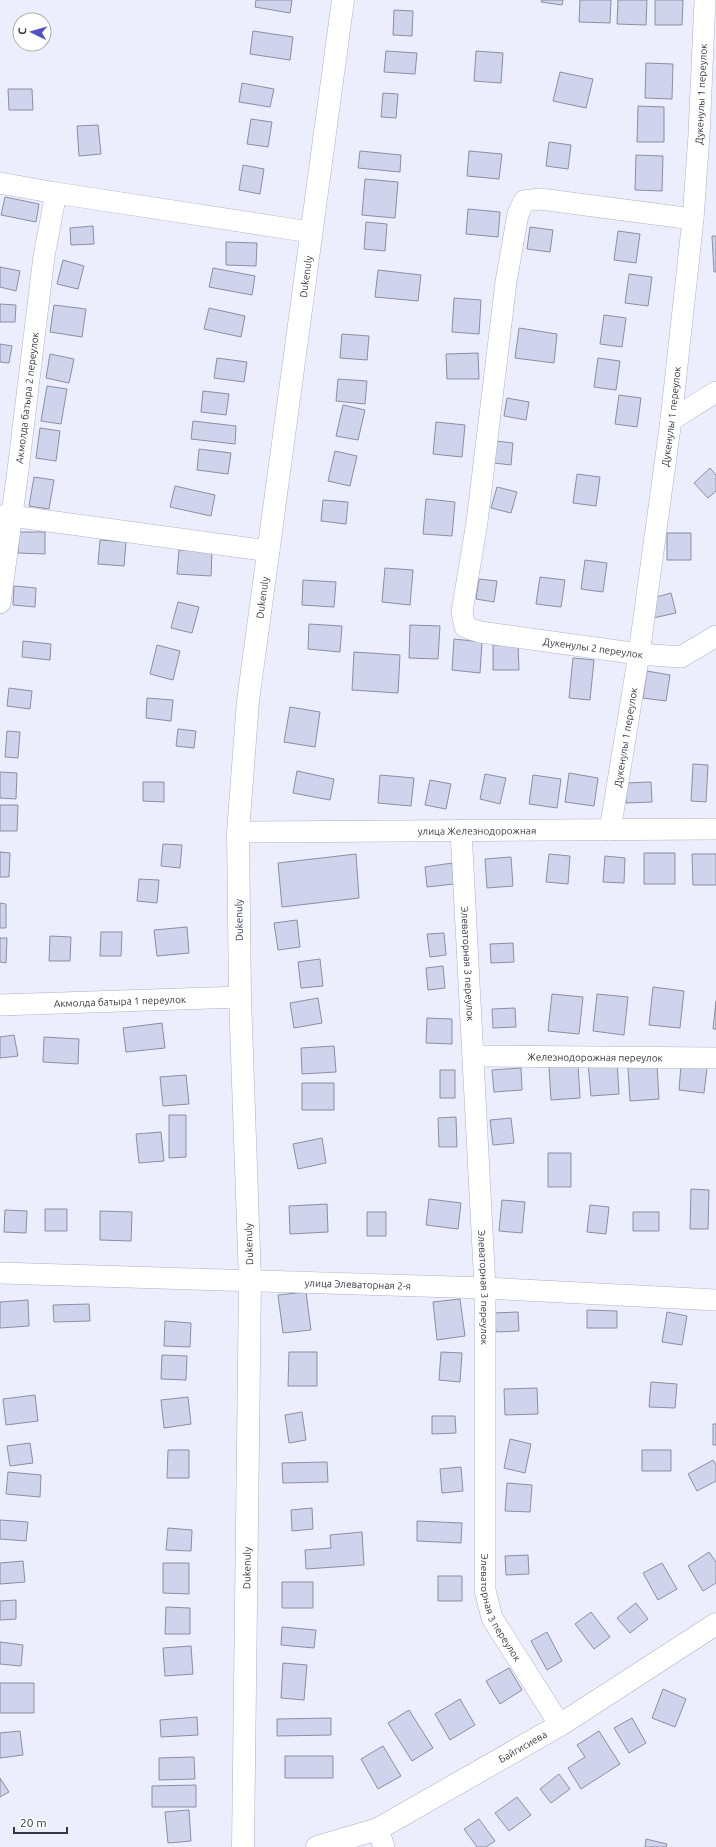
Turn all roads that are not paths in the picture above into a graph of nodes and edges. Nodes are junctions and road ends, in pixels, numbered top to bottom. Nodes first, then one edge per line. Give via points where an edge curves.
1 (343, 0) edge
2 (704, 0) edge
3 (708, 135) edge
4 (0, 183) edge
5 (56, 193) junction
6 (693, 219) junction
7 (310, 232) junction
8 (716, 392) edge
9 (670, 420) junction
10 (6, 516) edge
11 (269, 551) junction
12 (0, 603) edge
13 (716, 636) edge
14 (639, 654) junction
15 (716, 829) edge
16 (462, 830) junction
17 (610, 830) junction
18 (238, 832) junction
19 (240, 997) junction
20 (0, 1004) edge
21 (473, 1056) junction
22 (716, 1058) edge
23 (0, 1273) edge
24 (250, 1281) junction
25 (485, 1288) junction
26 (716, 1300) edge
27 (716, 1624) edge
28 (560, 1725) junction
29 (381, 1838) edge
30 (243, 1847) edge
31 (317, 1847) edge

1 - 7 street, Dukenuly
2 - 3 street, Дукенулы 1 переулок
3 - 6 street, Дукенулы 1 переулок
4 - 5 street
5 - 7 street
5 - 10 street, Акмолда батыра 2 переулок via 44,256
6 - 9 street, Дукенулы 1 переулок
6 - 14 street, Дукенулы 2 переулок via 540,199 524,201 518,214 506,282 477,522 462,612 466,627 480,632
7 - 11 street, Dukenuly
8 - 9 street
9 - 14 street, Дукенулы 1 переулок
10 - 11 street
10 - 12 street, Акмолда батыра 2 переулок
11 - 18 street, Dukenuly via 248,701
13 - 14 street, Дукенулы 2 переулок via 681,657
14 - 17 street, Дукенулы 1 переулок
15 - 17 street, улица Железнодорожная
16 - 17 street, улица Железнодорожная
16 - 18 street, улица Железнодорожная
16 - 21 street, Элеваторная 3 переулок
18 - 19 street, Dukenuly
19 - 20 street, Акмолда батыра 1 переулок
19 - 24 street, Dukenuly
21 - 22 street, Железнодорожная переулок
21 - 25 street, Элеваторная 3 переулок
23 - 24 street, улица Элеваторная 2-я
24 - 25 street, улица Элеваторная 2-я
24 - 30 street, Dukenuly
25 - 26 street, улица Элеваторная 2-я
25 - 28 street, Элеваторная 3 переулок via 485,1590 492,1618
27 - 28 street, Байгисиева
28 - 29 street, Байгисиева
29 - 31 street, Байгисиева

